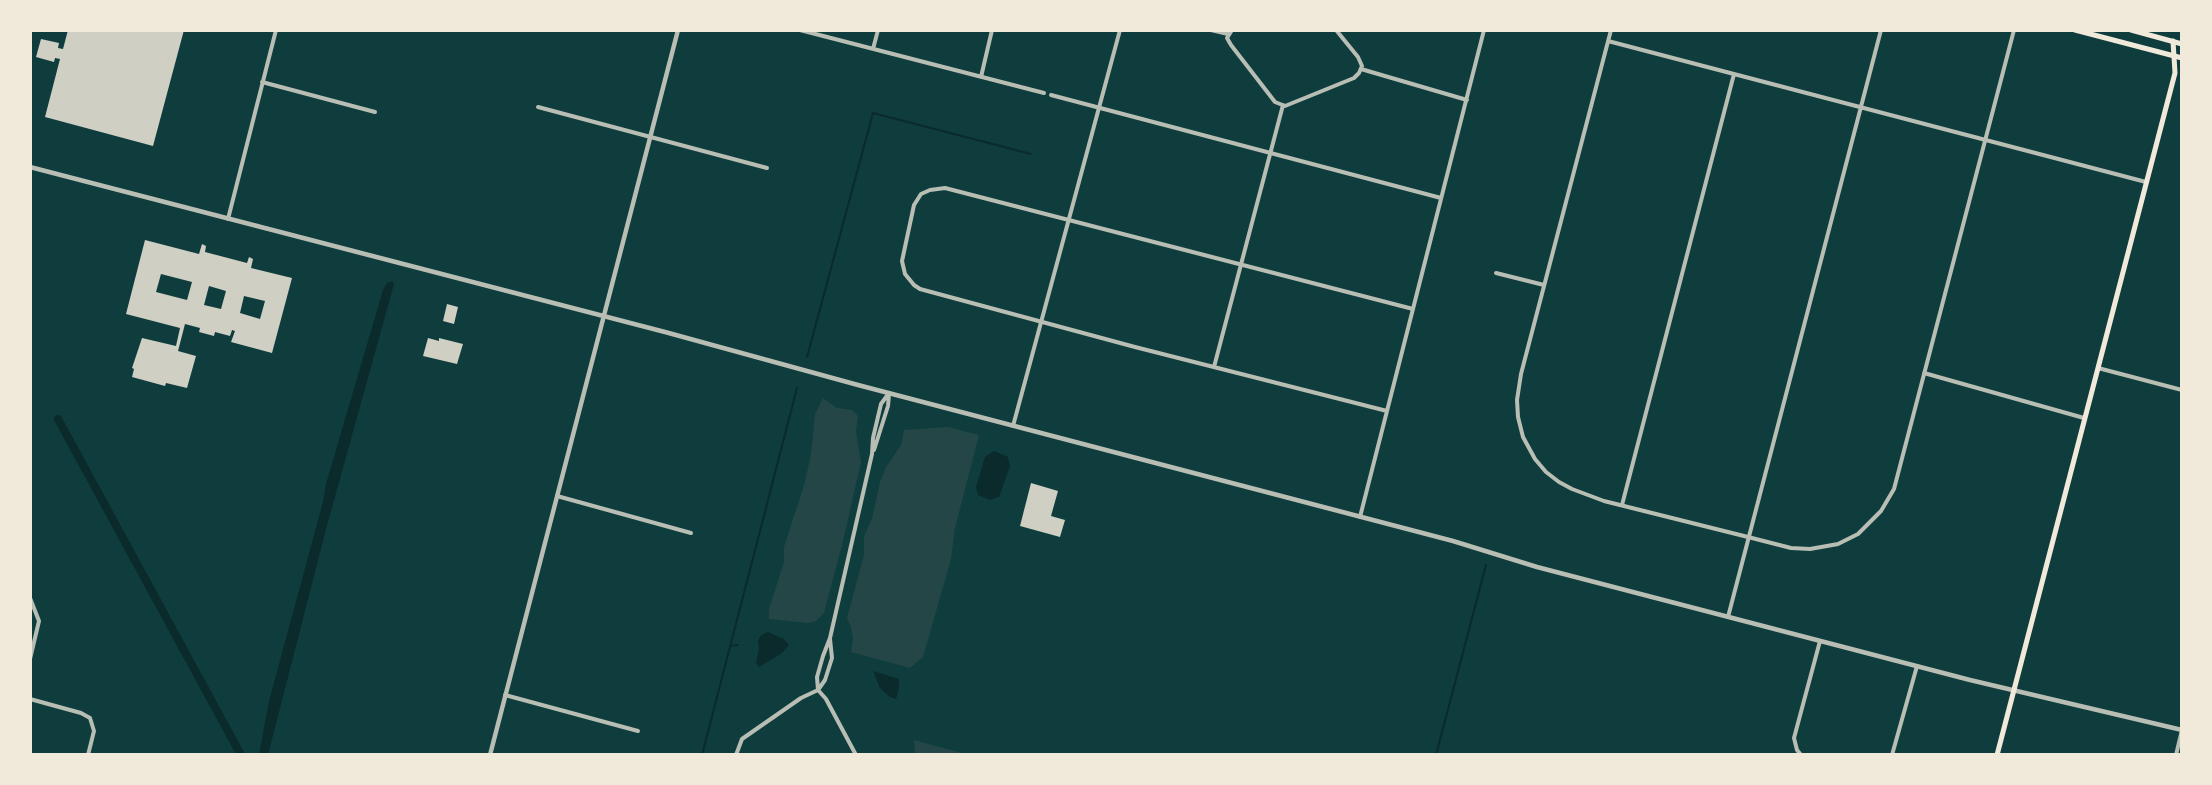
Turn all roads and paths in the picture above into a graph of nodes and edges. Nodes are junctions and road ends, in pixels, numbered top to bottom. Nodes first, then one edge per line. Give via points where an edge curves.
1 (276, 30) edge
2 (678, 30) edge
3 (800, 30) edge
4 (878, 30) edge
5 (992, 30) edge
6 (1120, 30) edge
7 (1211, 30) edge
8 (1232, 30) edge
9 (1336, 30) edge
10 (1484, 30) edge
11 (1611, 30) edge
12 (1881, 30) edge
13 (2014, 30) edge
14 (2075, 30) edge
15 (2131, 30) edge
16 (1228, 34) junction
17 (1608, 41) junction
18 (2173, 41) junction
19 (2182, 44) edge
20 (873, 49) junction
21 (2175, 56) junction
22 (2182, 58) edge
23 (1361, 69) junction
24 (1734, 74) junction
25 (981, 77) junction
26 (262, 81) junction
27 (1044, 93) dead end
28 (1051, 95) dead end
29 (1467, 100) junction
30 (1283, 105) junction
31 (538, 107) dead end
32 (1862, 107) junction
33 (1099, 108) junction
34 (375, 112) dead end
35 (651, 136) junction
36 (1985, 140) junction
37 (1270, 153) junction
38 (30, 167) edge
39 (767, 168) dead end
40 (2146, 182) junction
41 (1441, 198) junction
42 (228, 219) junction
43 (1068, 220) junction
44 (1241, 266) junction
45 (1496, 273) dead end
46 (1544, 285) junction
47 (1413, 309) junction
48 (604, 316) junction
49 (1041, 321) junction
50 (1214, 367) junction
51 (2098, 368) junction
52 (1924, 373) junction
53 (2182, 390) edge
54 (889, 393) junction
55 (1387, 411) junction
56 (2084, 418) junction
57 (1014, 426) junction
58 (872, 454) junction
59 (557, 496) junction
60 (1622, 505) junction
61 (1360, 517) junction
62 (691, 533) dead end
63 (1749, 537) junction
64 (30, 598) edge
65 (1728, 617) junction
66 (830, 638) junction
67 (1820, 640) junction
68 (30, 659) edge
69 (1917, 666) junction
70 (818, 690) junction
71 (2014, 690) junction
72 (506, 695) junction
73 (30, 699) edge
74 (2182, 730) edge
75 (638, 731) dead end
76 (88, 755) edge
77 (490, 755) edge
78 (736, 755) edge
79 (856, 755) edge
80 (1801, 755) edge
81 (1892, 755) edge
82 (1997, 755) edge
83 (2176, 755) edge

1 - 26 street
2 - 35 street
3 - 20 street
4 - 20 street
5 - 25 street
6 - 33 street
7 - 16 street
8 - 16 street
9 - 23 street via 1358,57
10 - 29 street
11 - 17 street
12 - 32 street
13 - 36 street
14 - 21 main road
15 - 18 main road
16 - 30 street via 1231,45 1275,102
17 - 24 street
17 - 46 street
18 - 19 main road
18 - 21 main road
20 - 25 street
21 - 22 main road
21 - 40 main road via 2175,72
23 - 29 street
23 - 30 street via 1354,78 1290,106
24 - 32 street
24 - 60 street
25 - 27 street
26 - 34 street
26 - 42 street
28 - 33 street
29 - 41 street
30 - 37 street
31 - 35 street
32 - 36 street
32 - 63 street
33 - 37 street
33 - 43 street
35 - 39 street
35 - 48 street
36 - 40 street
36 - 52 street
37 - 41 street
37 - 44 street
38 - 42 street
40 - 51 main road
41 - 47 street
42 - 48 street
43 - 44 street
43 - 49 street
43 - 49 street via 945,188 921,194 914,205 902,257 905,274 920,288
44 - 47 street
44 - 50 street
45 - 46 street
46 - 60 street via 1518,387 1523,437 1540,466 1559,483
47 - 55 street
48 - 54 street
48 - 59 street
49 - 50 street
49 - 57 street
50 - 55 street
51 - 53 street
51 - 56 main road
52 - 56 street
52 - 63 street via 1894,489 1866,527 1848,539 1820,548 1791,548
54 - 57 street
54 - 58 street via 883,427
54 - 58 street via 881,404
55 - 61 street
56 - 71 main road
57 - 61 street
58 - 66 street
59 - 62 street
59 - 72 street
60 - 63 street
61 - 65 street
63 - 65 street
64 - 68 street via 39,621
65 - 67 street
66 - 70 street via 817,678
66 - 70 street via 832,658
67 - 69 street
67 - 80 street via 1794,738
69 - 71 street
69 - 81 street
70 - 78 street via 742,739
70 - 79 street
71 - 74 street
71 - 82 main road
72 - 75 street
72 - 77 street
73 - 76 street via 86,715 94,731
74 - 83 street

